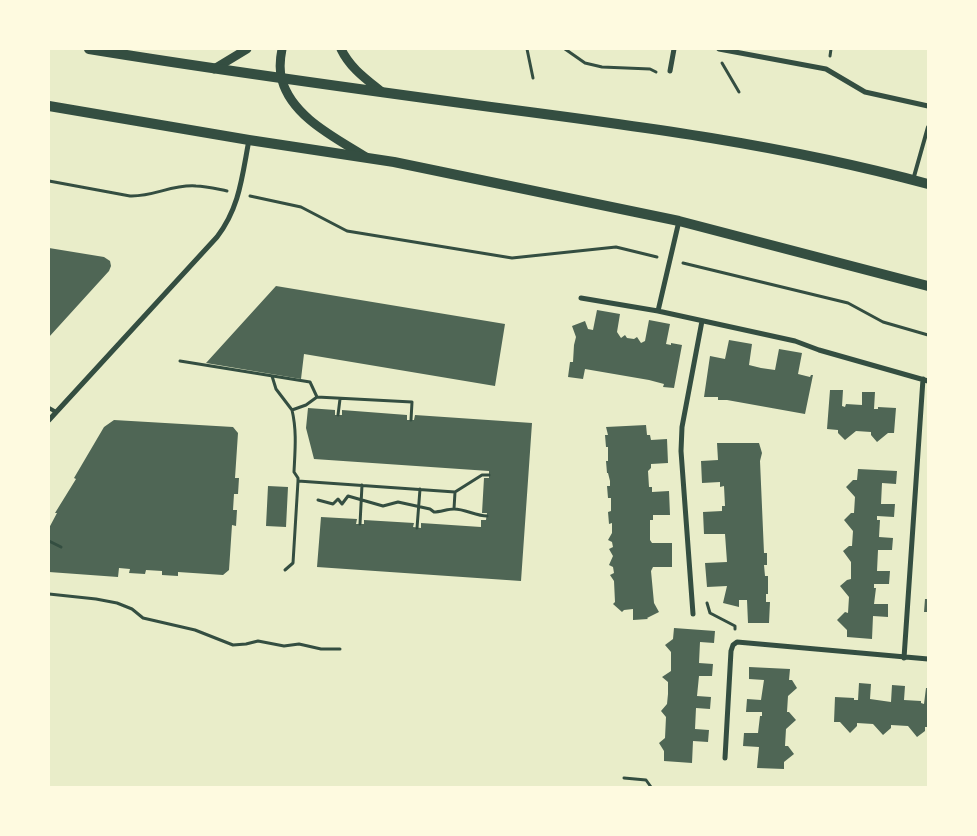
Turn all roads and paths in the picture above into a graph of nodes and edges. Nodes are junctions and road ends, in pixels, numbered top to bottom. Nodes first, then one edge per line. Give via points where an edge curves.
1 (89, 49) edge
2 (248, 49) edge
3 (282, 49) edge
4 (341, 49) edge
5 (527, 49) edge
6 (565, 49) edge
7 (674, 49) edge
8 (719, 49) edge
9 (720, 58) dead end
10 (214, 69) junction
11 (670, 71) dead end
12 (662, 74) dead end
13 (533, 78) dead end
14 (281, 79) junction
15 (382, 92) junction
16 (739, 92) dead end
17 (49, 106) edge
18 (928, 106) edge
19 (928, 127) edge
20 (249, 140) junction
21 (366, 157) junction
22 (913, 180) junction
23 (49, 181) edge
24 (928, 184) edge
25 (228, 192) dead end
26 (249, 196) dead end
27 (679, 221) junction
28 (670, 260) junction
29 (928, 286) edge
30 (581, 298) dead end
31 (658, 311) junction
32 (702, 322) junction
33 (928, 335) edge
34 (180, 361) dead end
35 (272, 376) junction
36 (926, 380) edge
37 (317, 397) junction
38 (340, 399) junction
39 (49, 408) edge
40 (292, 410) junction
41 (56, 412) junction
42 (338, 415) dead end
43 (49, 420) edge
44 (410, 420) dead end
45 (489, 475) dead end
46 (298, 481) junction
47 (362, 485) junction
48 (420, 489) junction
49 (455, 492) junction
50 (318, 500) dead end
51 (361, 500) junction
52 (419, 506) junction
53 (454, 509) junction
54 (487, 516) dead end
55 (360, 524) dead end
56 (417, 528) dead end
57 (49, 541) edge
58 (62, 547) dead end
59 (285, 570) dead end
60 (49, 594) edge
61 (691, 594) junction
62 (693, 614) dead end
63 (735, 626) dead end
64 (340, 649) dead end
65 (904, 658) junction
66 (928, 660) edge
67 (725, 758) dead end
68 (624, 778) dead end
69 (652, 787) edge

1 - 10 main road
2 - 10 street
3 - 14 street
4 - 15 street via 349,64
5 - 13 path
6 - 12 path via 585,63 650,69
7 - 11 street
8 - 18 street via 826,69 865,92
9 - 16 path
10 - 14 main road
14 - 15 main road
14 - 21 street via 288,94 307,117
15 - 22 main road via 654,128 766,147
17 - 20 main road
19 - 22 lane
20 - 21 main road
20 - 41 street via 239,194 217,237
21 - 27 main road
22 - 24 main road
23 - 25 path via 130,196 195,186
26 - 28 path via 301,206 348,231 512,258 616,247
27 - 28 street
27 - 29 main road
28 - 31 street
28 - 33 path via 848,304 883,322
30 - 31 street
31 - 32 street
32 - 36 street via 795,341
32 - 61 street via 682,427 681,451
34 - 35 path
35 - 37 path via 310,382
35 - 40 path via 276,390
36 - 65 street
37 - 38 path
37 - 40 path
38 - 42 path
38 - 44 path via 412,402
39 - 41 lane
40 - 46 path via 296,430 294,472
41 - 43 street
45 - 49 path via 482,475
46 - 47 path
46 - 59 path via 293,563
47 - 48 path
47 - 51 path
48 - 49 path
48 - 52 path
49 - 53 path
50 - 51 path via 332,504 338,499 342,504 348,496
51 - 52 path via 383,506 398,502
51 - 55 path
52 - 53 path via 434,512
52 - 56 path
53 - 54 path
57 - 58 path
60 - 64 path via 117,603 143,618 195,630 233,644 258,641
61 - 62 street
61 - 63 path via 704,597 710,613
65 - 66 street
65 - 67 street via 737,642 732,651
68 - 69 path via 646,780

